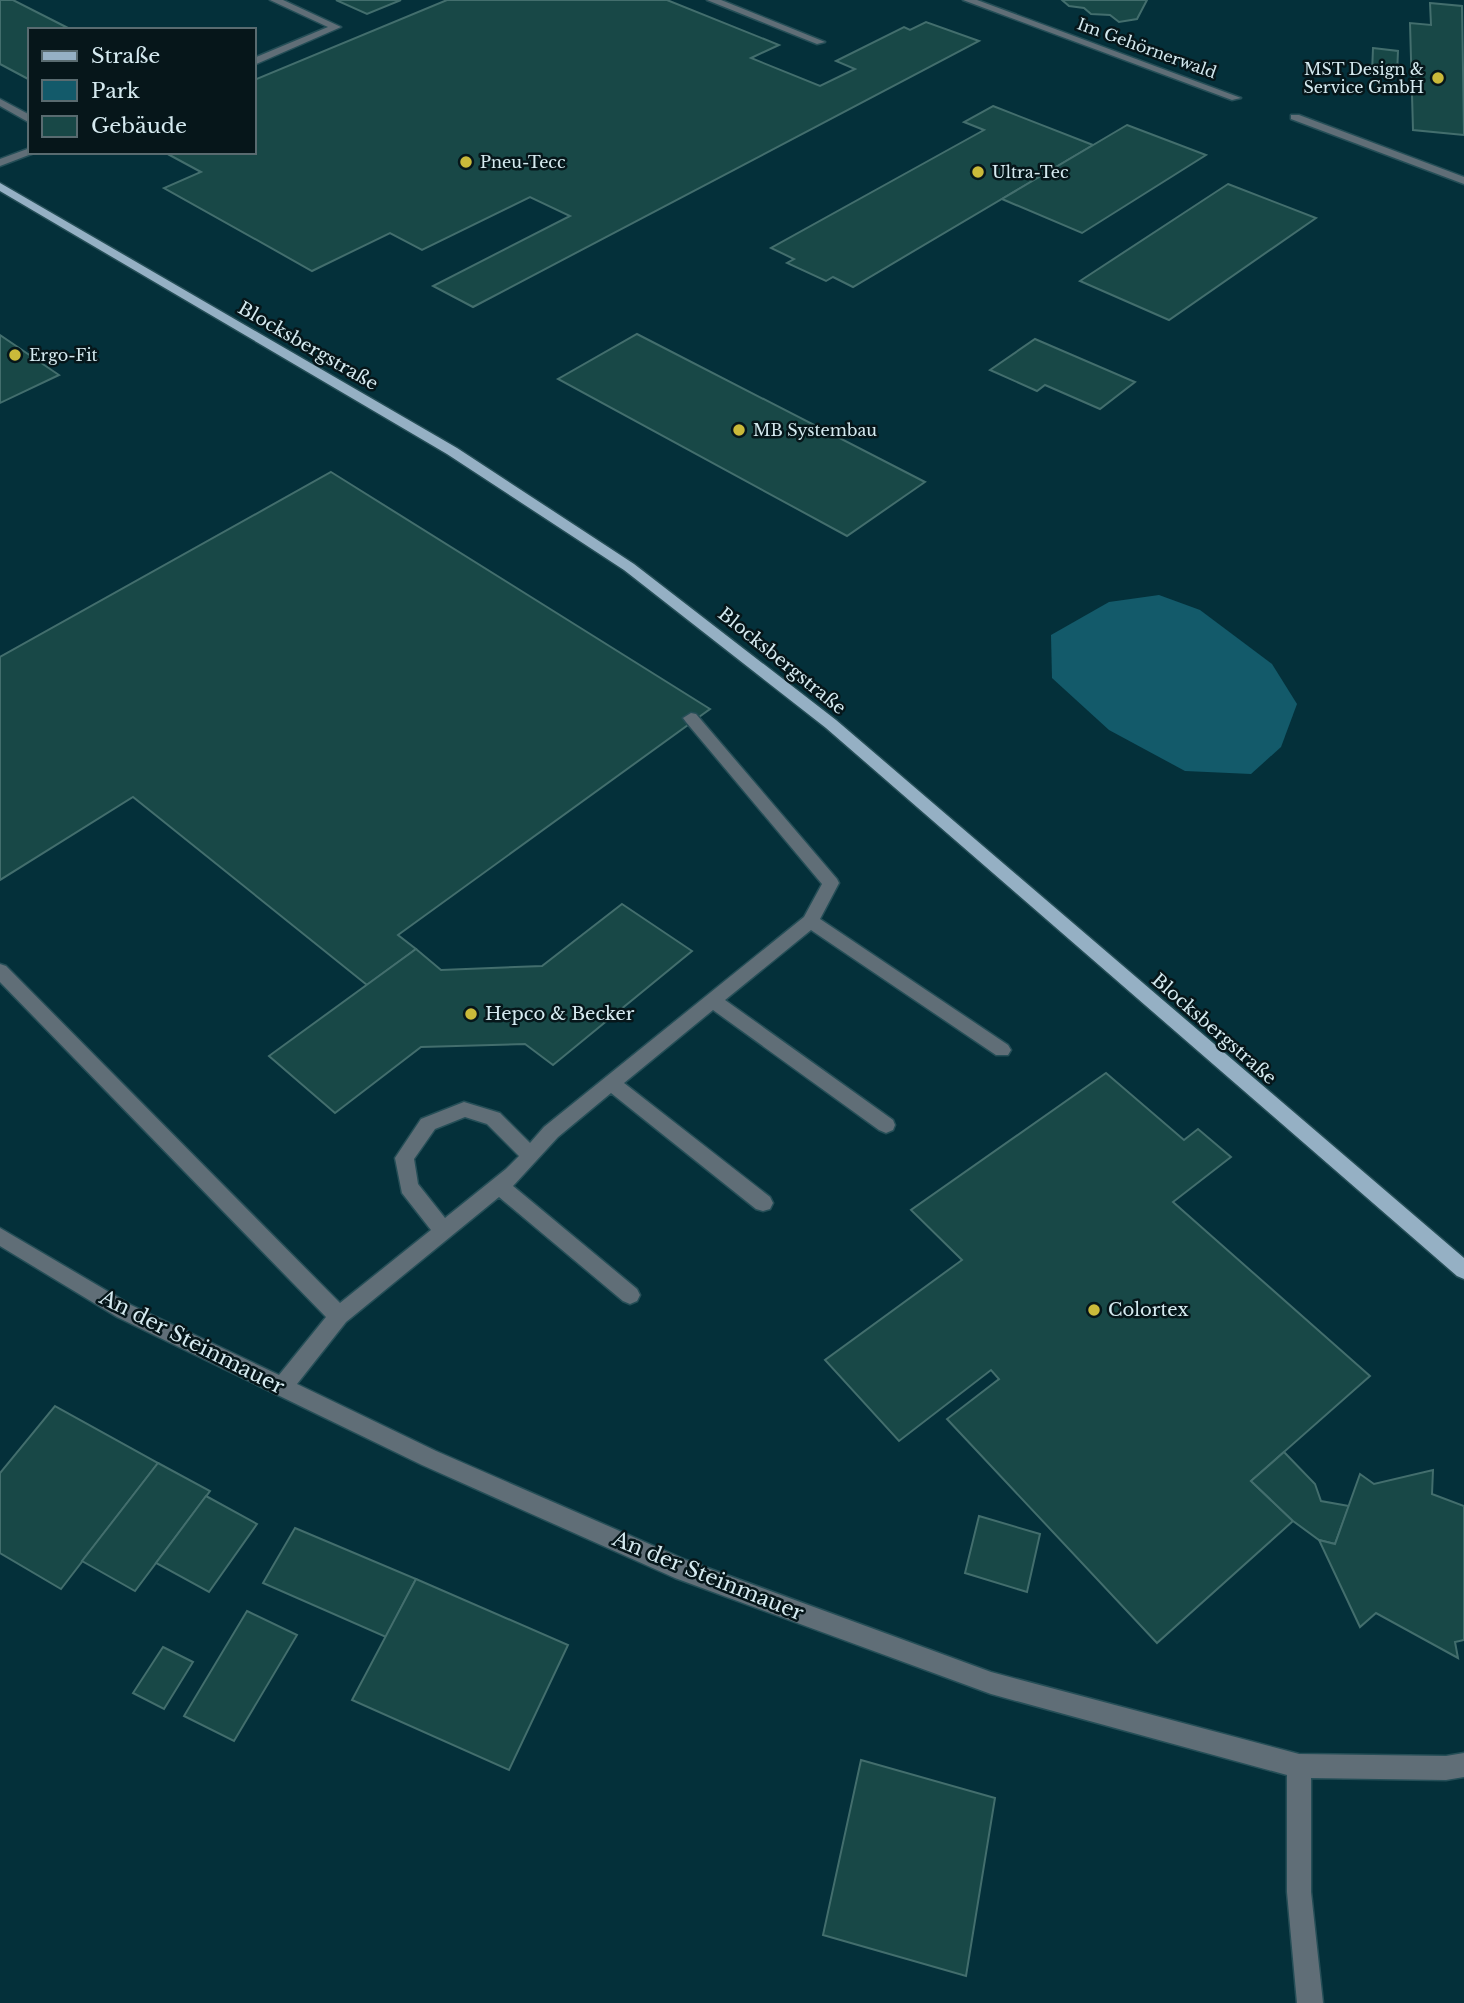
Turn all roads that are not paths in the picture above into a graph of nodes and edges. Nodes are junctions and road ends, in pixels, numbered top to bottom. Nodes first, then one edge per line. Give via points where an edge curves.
1 (275, 0) edge
2 (712, 0) edge
3 (968, 0) edge
4 (820, 42) dead end
5 (256, 61) edge
6 (1236, 98) dead end
7 (0, 102) edge
8 (1295, 117) dead end
9 (28, 119) edge
10 (28, 152) edge
11 (0, 163) edge
12 (1464, 181) edge
13 (0, 186) edge
14 (691, 718) dead end
15 (810, 921) junction
16 (0, 971) edge
17 (712, 1000) junction
18 (1002, 1050) dead end
19 (611, 1083) junction
20 (886, 1125) dead end
21 (530, 1155) junction
22 (499, 1186) junction
23 (763, 1203) dead end
24 (444, 1231) junction
25 (0, 1236) edge
26 (1464, 1270) edge
27 (630, 1295) dead end
28 (339, 1316) junction
29 (282, 1387) junction
30 (1464, 1765) edge
31 (1299, 1766) junction
32 (1310, 2003) edge

1 - 5 street via 336,27
2 - 4 street
3 - 6 street, Im Gehörnerwald
7 - 9 street
8 - 12 street
10 - 11 street
13 - 26 main road, Blocksbergstraße via 452,451 629,567 831,724
14 - 15 street via 831,883
15 - 17 street
15 - 18 street
16 - 28 street
17 - 19 street
17 - 20 street
19 - 21 street
19 - 23 street
21 - 22 street
21 - 24 street via 494,1118 464,1109 428,1124 404,1158 409,1187
22 - 24 street
22 - 27 street
24 - 28 street
25 - 29 street, An der Steinmauer via 124,1311
28 - 29 street
29 - 31 street, An der Steinmauer via 429,1458 683,1570 991,1683
30 - 31 street, An der Steinmauer
31 - 32 street via 1299,1892

